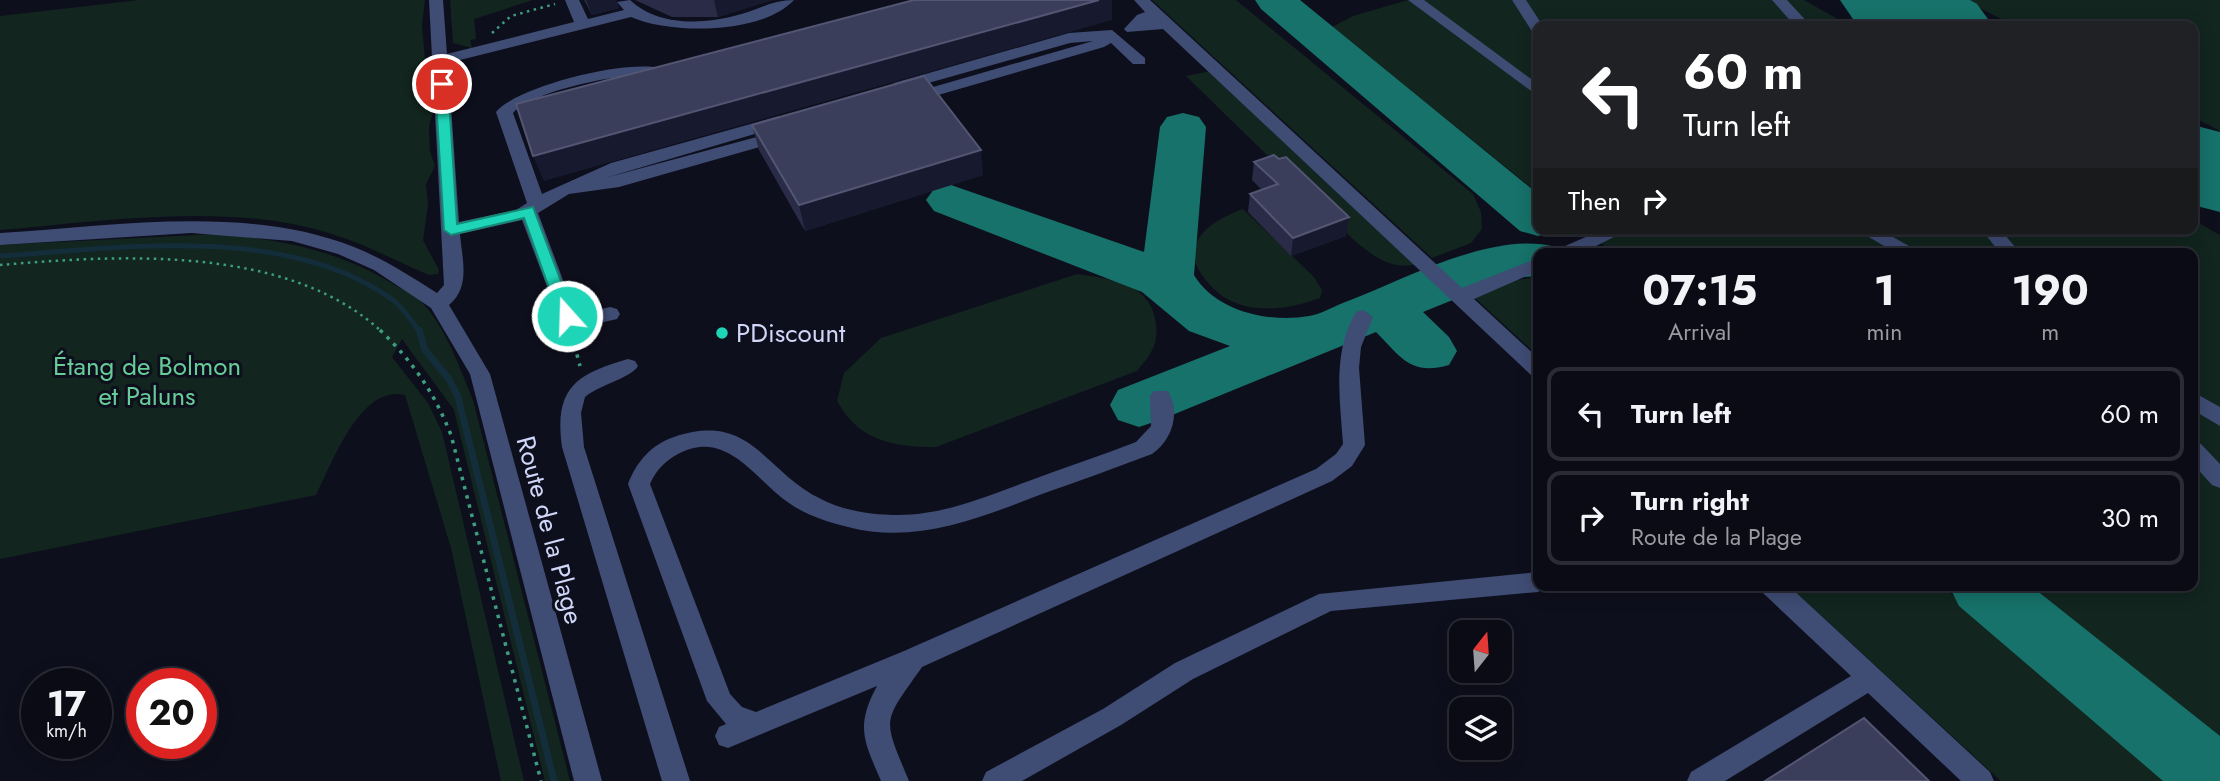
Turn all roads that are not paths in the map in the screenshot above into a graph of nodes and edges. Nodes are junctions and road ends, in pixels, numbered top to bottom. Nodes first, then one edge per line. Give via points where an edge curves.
1 (436, 0) edge
2 (572, 0) edge
3 (787, 0) edge
4 (1141, 0) edge
5 (1415, 0) edge
6 (1520, 0) edge
7 (1779, 0) edge
8 (627, 6) edge
9 (1161, 19) junction
10 (1798, 21) edge
11 (1533, 22) edge
12 (583, 25) junction
13 (1112, 35) junction
14 (440, 60) junction
15 (1139, 61) dead end
16 (687, 78) edge
17 (1533, 87) edge
18 (884, 99) edge
19 (791, 125) edge
20 (532, 207) junction
21 (451, 230) junction
22 (1608, 235) edge
23 (1876, 235) edge
24 (0, 239) edge
25 (1577, 248) edge
26 (1902, 248) edge
27 (1533, 266) edge
28 (1460, 297) junction
29 (438, 303) junction
30 (610, 314) dead end
31 (1363, 317) dead end
32 (1533, 365) edge
33 (628, 366) dead end
34 (1161, 396) dead end
35 (2198, 403) edge
36 (2220, 418) edge
37 (2198, 456) edge
38 (2220, 480) edge
39 (1533, 582) edge
40 (1773, 591) edge
41 (913, 659) junction
42 (1870, 678) junction
43 (756, 724) junction
44 (728, 736) dead end
45 (588, 781) edge
46 (676, 781) edge
47 (895, 781) edge
48 (996, 781) edge
49 (1702, 781) edge
50 (1980, 781) edge

1 - 14 street
2 - 12 street
3 - 8 street via 771,9 704,26 645,19
4 - 9 street
5 - 17 street
6 - 11 street
7 - 10 street
8 - 12 street
9 - 13 street via 1142,18 1132,29
9 - 28 street
12 - 14 street
13 - 15 street
13 - 18 street via 1099,44
14 - 21 street
16 - 20 street via 627,72 529,96 507,106 504,112
19 - 20 street via 619,182 564,189
20 - 21 street via 515,216
20 - 30 street via 567,316 585,321
21 - 29 street via 454,285
22 - 25 street
23 - 26 street
24 - 29 street, Route de la Plage via 191,227 293,235 381,266
27 - 28 street
28 - 32 street
29 - 45 street, Route de la Plage via 480,374
31 - 41 street via 1351,347 1354,445 1344,460 1324,475
33 - 46 street via 595,378 576,394 569,411 573,447
34 - 43 street via 1163,431 1144,448 969,512 911,524 857,521 811,505 743,448 718,439 689,439 662,451 644,469 639,484 720,701 733,715
35 - 36 street
37 - 38 street
39 - 48 street via 1328,601 1184,671
40 - 42 street
41 - 43 street
41 - 47 street via 892,685 879,712 876,734
42 - 49 street
42 - 50 street
43 - 44 street

